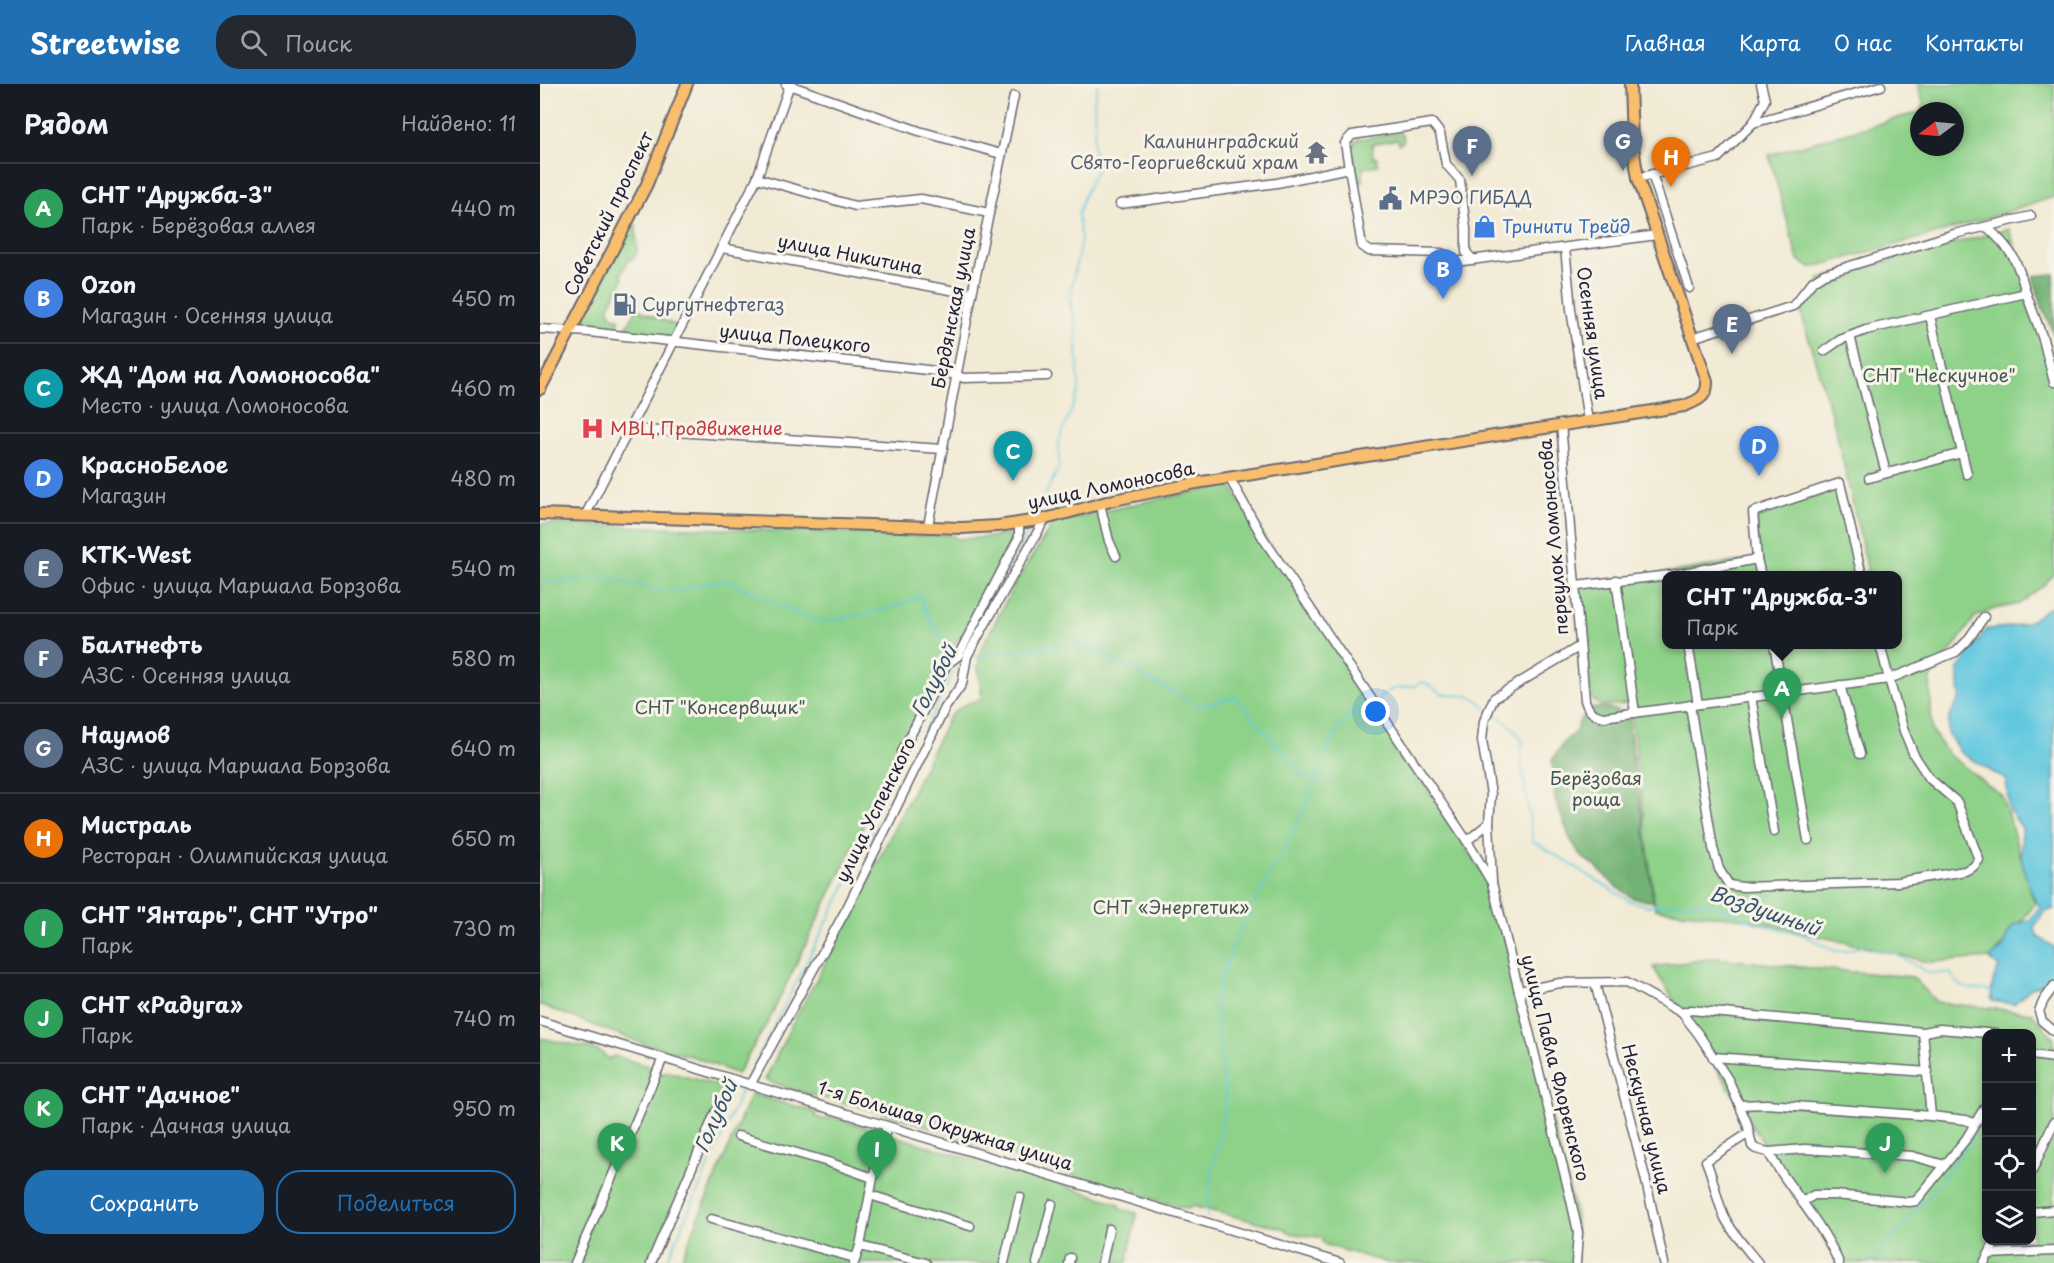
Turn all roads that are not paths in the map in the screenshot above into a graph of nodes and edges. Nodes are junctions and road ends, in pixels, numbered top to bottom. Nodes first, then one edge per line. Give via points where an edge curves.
1 (687, 84) edge
2 (788, 84) edge
3 (1630, 84) edge
4 (1761, 84) edge
5 (1881, 86) dead end
6 (1014, 96) dead end
7 (1753, 123) junction
8 (1001, 154) junction
9 (1349, 168) junction
10 (1652, 174) junction
11 (757, 178) junction
12 (1638, 178) junction
13 (1120, 204) dead end
14 (989, 213) junction
15 (2031, 216) dead end
16 (1987, 227) junction
17 (1657, 235) junction
18 (722, 248) junction
19 (1565, 248) junction
20 (1473, 260) junction
21 (1456, 261) junction
22 (1441, 264) dead end
23 (1689, 288) dead end
24 (2026, 293) junction
25 (972, 294) junction
26 (1930, 316) junction
27 (540, 329) edge
28 (570, 331) junction
29 (1850, 336) junction
30 (1692, 338) junction
31 (672, 342) junction
32 (1824, 351) dead end
33 (957, 376) junction
34 (1047, 376) dead end
35 (2054, 382) edge
36 (540, 389) edge
37 (1588, 421) junction
38 (1561, 424) junction
39 (628, 429) junction
40 (943, 449) junction
41 (1962, 453) junction
42 (1886, 473) junction
43 (1967, 474) dead end
44 (1869, 478) dead end
45 (1230, 481) junction
46 (1100, 504) junction
47 (540, 514) edge
48 (585, 516) junction
49 (1045, 519) junction
50 (1019, 523) junction
51 (928, 526) junction
52 (1116, 556) dead end
53 (1757, 559) junction
54 (1698, 571) edge
55 (1760, 571) edge
56 (1861, 571) edge
57 (1662, 576) edge
58 (1616, 580) junction
59 (1576, 586) junction
60 (1984, 617) dead end
61 (1580, 646) junction
62 (1688, 649) edge
63 (1775, 649) edge
64 (1881, 649) edge
65 (1889, 679) junction
66 (1840, 685) junction
67 (1783, 692) junction
68 (1751, 697) junction
69 (1694, 704) junction
70 (1635, 712) junction
71 (902, 752) dead end
72 (1860, 754) dead end
73 (1490, 823) junction
74 (1774, 832) dead end
75 (1808, 840) dead end
76 (1467, 841) junction
77 (1492, 883) junction
78 (1595, 983) junction
79 (2054, 986) edge
80 (1519, 991) junction
81 (1682, 1013) junction
82 (540, 1021) edge
83 (2054, 1031) edge
84 (1923, 1032) junction
85 (1982, 1033) edge
86 (2036, 1056) edge
87 (1713, 1057) junction
88 (663, 1058) junction
89 (2054, 1058) edge
90 (1928, 1072) junction
91 (736, 1081) junction
92 (750, 1085) junction
93 (1740, 1106) junction
94 (1982, 1112) edge
95 (1931, 1116) junction
96 (2054, 1122) edge
97 (1975, 1124) junction
98 (887, 1126) junction
99 (1749, 1133) junction
100 (738, 1136) dead end
101 (1768, 1152) junction
102 (2036, 1160) edge
103 (1945, 1165) junction
104 (873, 1178) junction
105 (870, 1195) junction
106 (1020, 1197) dead end
107 (1802, 1202) junction
108 (1052, 1204) dead end
109 (2054, 1210) edge
110 (2036, 1212) edge
111 (711, 1219) dead end
112 (970, 1226) dead end
113 (1109, 1229) dead end
114 (1994, 1245) edge
115 (860, 1246) junction
116 (2054, 1251) edge
117 (1989, 1254) junction
118 (1313, 1259) edge
119 (855, 1261) edge
120 (575, 1263) edge
121 (651, 1263) edge
122 (926, 1263) edge
123 (1004, 1263) edge
124 (1037, 1263) edge
125 (1102, 1263) edge
126 (1340, 1263) edge
127 (1576, 1263) edge
128 (1664, 1263) edge
129 (1758, 1263) edge
130 (1839, 1263) edge
131 (1984, 1263) edge

1 - 28 main road, Советский проспект via 646,184
2 - 8 street
2 - 11 street
3 - 12 main road
4 - 7 street via 1765,100
5 - 7 street
6 - 8 street, Бердянская улица
7 - 10 street via 1718,158
8 - 14 street, Бердянская улица
9 - 13 street via 1277,183
9 - 20 street, Осенняя улица via 1345,142 1352,135 1432,123 1440,133 1446,164 1460,180 1466,252
9 - 21 street, Осенняя улица via 1362,246 1369,251 1441,253
10 - 12 street
10 - 23 street
11 - 14 street via 855,206 921,199
11 - 18 street
12 - 17 main road
14 - 25 street, Бердянская улица
15 - 16 street
16 - 24 street via 2007,245 2019,267
16 - 30 street via 1824,274 1813,281 1793,306
17 - 19 street, Осенняя улица
17 - 30 main road
18 - 25 street, улица Никитина
18 - 31 street
19 - 20 street, Осенняя улица
19 - 37 street, Осенняя улица
20 - 21 street, Осенняя улица
21 - 22 street, Осенняя улица
24 - 26 street
24 - 35 street
25 - 33 street, Бердянская улица
26 - 29 street
26 - 41 street
27 - 28 street, улица Полецкого
28 - 31 street, улица Полецкого
28 - 36 main road, Советский проспект
29 - 32 street
29 - 42 street
30 - 37 main road, улица Ломоносова via 1707,387 1700,400
31 - 33 street, улица Полецкого
31 - 39 street
33 - 34 street, улица Полецкого
33 - 40 street, Бердянская улица
37 - 38 main road, улица Ломоносова
38 - 45 main road, улица Ломоносова
38 - 59 street, переулок Ломоносова
39 - 40 street
39 - 48 street
40 - 51 street, Бердянская улица
41 - 42 street
41 - 43 street
42 - 44 street
45 - 46 main road, улица Ломоносова
45 - 76 street, улица Павла Флоренского via 1263,538
46 - 49 main road, улица Ломоносова
46 - 52 street
47 - 48 main road, улица Ломоносова
48 - 51 main road, улица Ломоносова
49 - 50 main road, улица Ломоносова
49 - 92 street, улица Успенского via 967,656 962,684 945,708 847,908
50 - 51 main road, улица Ломоносова via 962,528
50 - 71 street via 1019,537 1004,567 958,656 947,664
53 - 54 street
53 - 55 street
53 - 56 street via 1753,512 1840,483
57 - 58 street
58 - 59 street
58 - 70 street
59 - 61 street, переулок Ломоносова
60 - 65 street via 1956,652
61 - 70 street, переулок Ломоносова via 1587,708 1604,717
61 - 73 street, улица Павла Флоренского via 1494,698 1484,721 1482,740 1491,794
62 - 69 street
63 - 67 street
64 - 65 street
65 - 66 street
65 - 69 street via 1914,755 1930,779 1961,809 1979,860 1973,867 1898,882 1729,885 1713,848
66 - 67 street
66 - 72 street
67 - 68 street
67 - 75 street
68 - 69 street
68 - 74 street
69 - 70 street
73 - 76 street
73 - 77 street, улица Павла Флоренского
76 - 77 street, улица Павла Флоренского
77 - 80 street, улица Павла Флоренского
78 - 80 street via 1560,983
78 - 81 street via 1627,982
78 - 128 street, Нескучная улица
79 - 83 street via 2039,1011 2042,1021
80 - 127 street, улица Павла Флоренского via 1578,1232
81 - 84 street via 1691,1010
81 - 87 street
82 - 88 street, 1-я Большая Окружная улица
84 - 85 street via 1940,1029
84 - 90 street
86 - 89 street
87 - 90 street
87 - 93 street
88 - 91 street, 1-я Большая Окружная улица
88 - 120 street
90 - 95 street
91 - 92 street, 1-я Большая Окружная улица
91 - 121 street via 714,1116
92 - 98 street, 1-я Большая Окружная улица
93 - 95 street via 1766,1104
93 - 99 street
94 - 97 street
95 - 97 street
96 - 102 street
97 - 103 street
98 - 104 street
98 - 118 street, 1-я Большая Окружная улица
99 - 101 street via 1752,1146
99 - 129 street via 1706,1161 1725,1217
100 - 104 street
101 - 103 street via 1805,1149 1912,1156
101 - 107 street
103 - 107 street via 1916,1201 1814,1195
104 - 105 street
105 - 112 street
105 - 115 street
106 - 123 street
107 - 130 street
108 - 124 street
109 - 110 street
111 - 119 street
113 - 125 street
114 - 117 street
115 - 119 street
115 - 122 street
116 - 117 street
117 - 131 street
118 - 126 street, 1-я Большая Окружная улица

